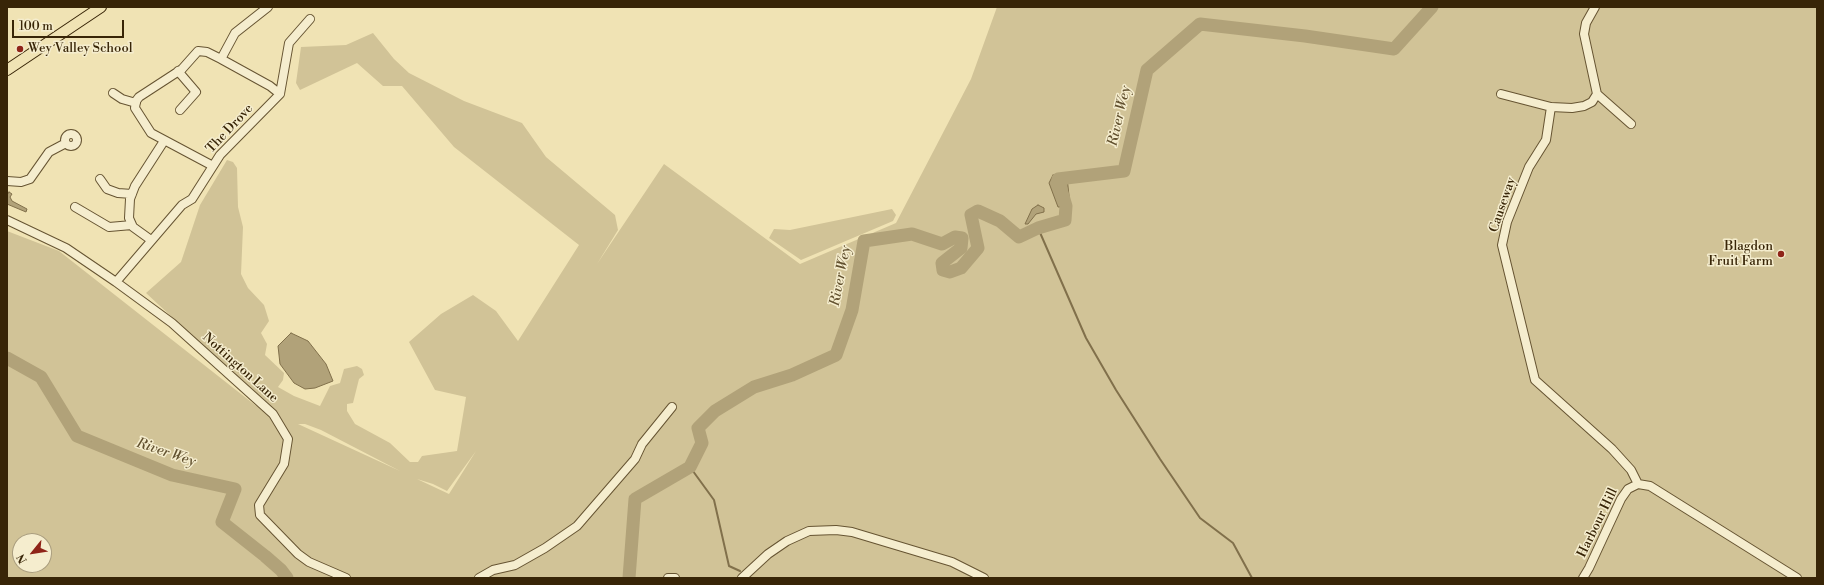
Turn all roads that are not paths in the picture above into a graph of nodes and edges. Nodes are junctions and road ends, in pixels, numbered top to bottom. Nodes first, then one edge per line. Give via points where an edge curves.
1 (101, 7) edge
2 (268, 7) edge
3 (1595, 7) edge
4 (310, 19) dead end
5 (221, 60) junction
6 (7, 70) edge
7 (178, 72) junction
8 (113, 93) dead end
9 (280, 94) junction
10 (1501, 94) dead end
11 (1597, 94) junction
12 (136, 103) junction
13 (1551, 107) junction
14 (180, 110) dead end
15 (1631, 124) dead end
16 (164, 141) junction
17 (66, 143) dead end
18 (213, 166) junction
19 (100, 179) dead end
20 (7, 181) edge
21 (132, 194) junction
22 (75, 207) dead end
23 (7, 220) edge
24 (132, 225) junction
25 (151, 240) junction
26 (116, 282) junction
27 (672, 407) dead end
28 (1638, 484) junction
29 (346, 578) edge
30 (480, 578) edge
31 (668, 578) edge
32 (675, 578) edge
33 (742, 578) edge
34 (984, 578) edge
35 (1583, 578) edge
36 (1797, 578) edge

1 - 6 main road
2 - 5 street via 235,33
3 - 11 street via 1586,23 1584,34
4 - 9 street via 290,43
5 - 7 street via 207,52 198,51
5 - 9 street
7 - 12 street via 139,97
7 - 14 street via 196,92
8 - 12 street
9 - 18 street, The Drove via 220,155
10 - 13 street
11 - 13 street via 1592,102 1584,106
11 - 15 street
12 - 16 street via 135,108 143,123 151,133
13 - 28 street, Causeway via 1546,140 1529,167 1507,222 1502,245 1535,380 1612,449 1631,470
16 - 18 street
16 - 21 street
17 - 20 street via 49,152 30,179 21,182
18 - 25 street, The Drove via 192,199 182,205
19 - 21 street via 107,189
21 - 24 street via 129,218
22 - 24 street via 109,227
23 - 26 street, Nottington Lane via 66,248
24 - 25 street
25 - 26 street, The Drove
26 - 29 street, Nottington Lane via 172,323 273,414 288,439 284,464 259,505 260,515 298,554 309,562
27 - 30 street via 642,444 635,459 577,526 545,548
28 - 35 street, Harbour Hill via 1628,489 1621,498
28 - 36 street via 1650,486
31 - 32 street
33 - 34 street via 768,554 787,541 810,531 836,530 852,532 952,562

